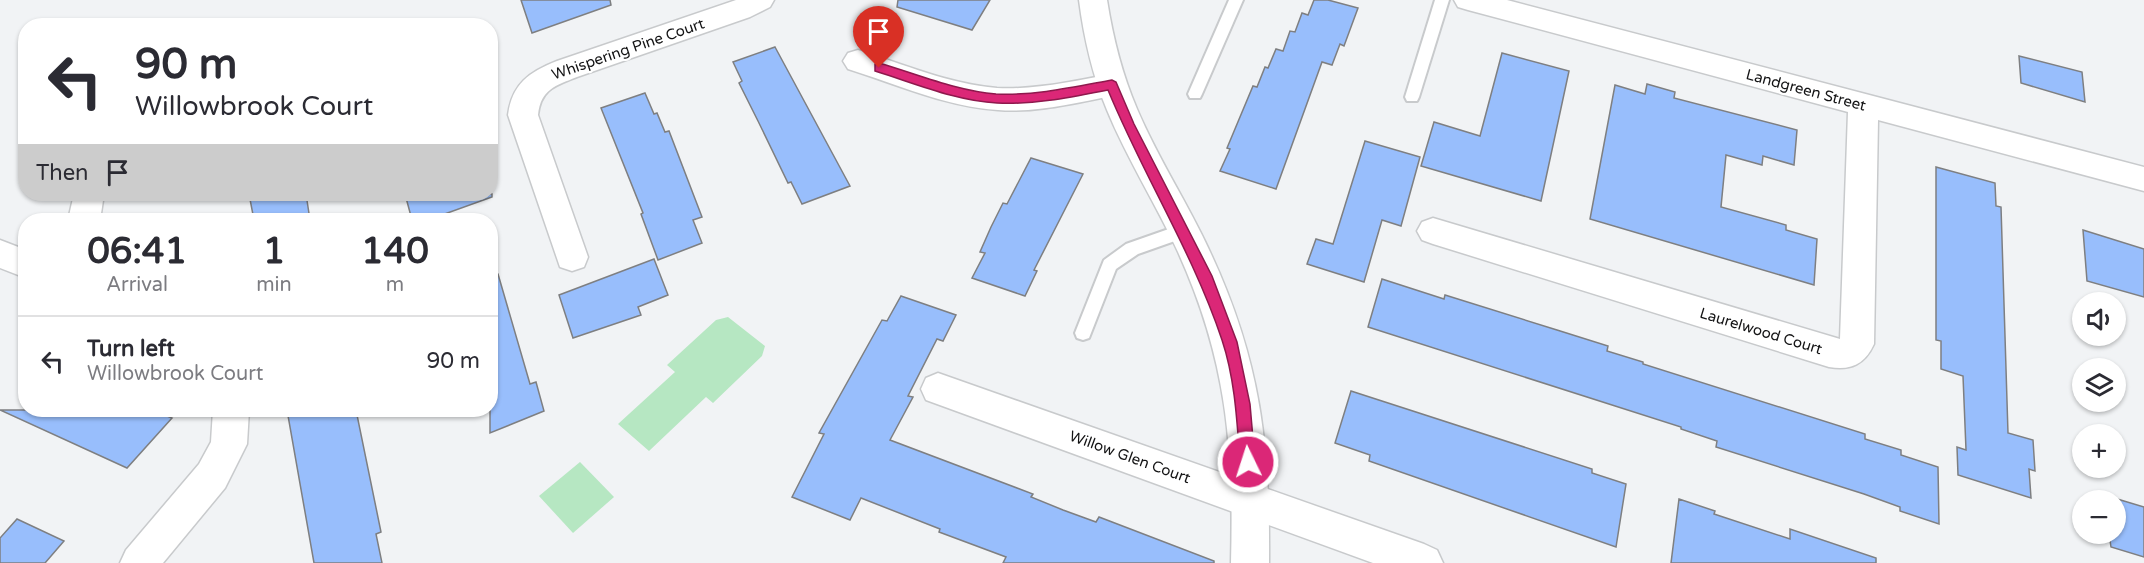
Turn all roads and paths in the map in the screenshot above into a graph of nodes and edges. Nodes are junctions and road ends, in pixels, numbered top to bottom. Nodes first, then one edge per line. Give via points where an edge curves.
1 (760, 0) edge
2 (1093, 0) edge
3 (1236, 0) edge
4 (1442, 0) edge
5 (1468, 0) edge
6 (858, 62) dead end
7 (1112, 85) junction
8 (1195, 94) dead end
9 (1412, 97) dead end
10 (1863, 105) junction
11 (2144, 179) edge
12 (1184, 231) junction
13 (1433, 231) dead end
14 (0, 254) edge
15 (572, 257) dead end
16 (18, 261) edge
17 (1083, 333) dead end
18 (938, 389) dead end
19 (231, 417) edge
20 (1251, 501) junction
21 (139, 563) edge
22 (1250, 563) edge
23 (1424, 563) edge

1 - 15 street, Whispering Pine Court via 567,69 530,89 524,99 523,115
2 - 7 street via 1098,42
3 - 8 lane
4 - 9 lane
5 - 10 street, Landgreen Street
6 - 7 street via 974,96 998,99
7 - 12 street
10 - 11 street, Landgreen Street
10 - 13 street, Laurelwood Court via 1857,344 1847,352 1829,352
12 - 17 lane via 1132,249 1110,265
12 - 20 street via 1230,342 1243,404
14 - 16 street
18 - 20 street, Willow Glen Court
19 - 21 street via 229,444 212,476
20 - 22 street
20 - 23 street, Willow Glen Court

